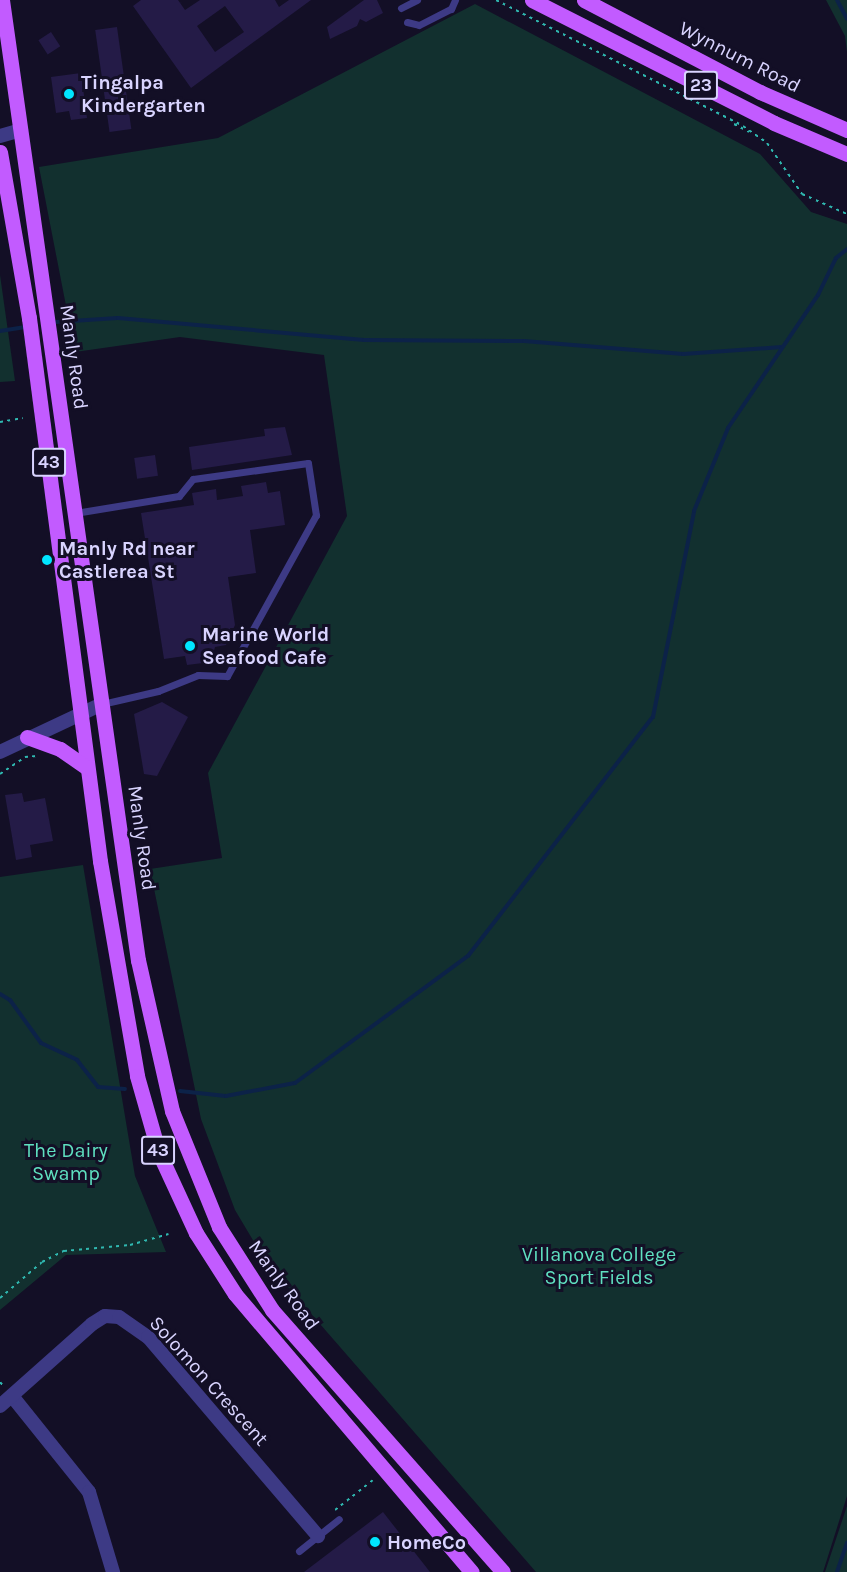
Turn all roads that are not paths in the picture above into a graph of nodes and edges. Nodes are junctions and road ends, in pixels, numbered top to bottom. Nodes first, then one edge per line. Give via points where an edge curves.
1 (2, 0) edge
2 (417, 0) edge
3 (455, 0) edge
4 (532, 0) edge
5 (584, 0) edge
6 (400, 8) dead end
7 (407, 22) dead end
8 (21, 130) junction
9 (847, 130) edge
10 (0, 136) edge
11 (0, 152) edge
12 (847, 154) edge
13 (75, 513) junction
14 (102, 704) junction
15 (79, 712) junction
16 (27, 737) junction
17 (0, 752) edge
18 (87, 768) junction
19 (12, 1395) junction
20 (0, 1406) edge
21 (339, 1519) dead end
22 (318, 1536) junction
23 (299, 1551) dead end
24 (113, 1572) edge
25 (472, 1572) edge
26 (503, 1572) edge

1 - 8 main road, Manly Road / 43
2 - 6 lane
3 - 7 lane via 451,9 419,25
4 - 12 main road, 23 via 774,123
5 - 9 main road, Wynnum Road / 23 via 760,92
8 - 10 street
8 - 13 main road, Manly Road / 43
11 - 15 main road, Manly Road / 43 via 29,318
13 - 14 main road, Manly Road / 43
13 - 14 lane via 179,496 193,479 308,463 316,515 227,676 198,675 158,691
14 - 15 street
14 - 26 main road, Manly Road / 43 via 146,1009 162,1080 203,1193 235,1257 272,1310
15 - 16 street
15 - 18 main road, Manly Road / 43
16 - 17 street
16 - 18 main road via 60,749
18 - 25 main road, Manly Road / 43 via 140,1087 159,1154 183,1208 212,1261 262,1329
19 - 20 street, Solomon Crescent
19 - 22 street, Solomon Crescent via 92,1324 105,1316 129,1321
19 - 24 street via 89,1492
21 - 22 lane
22 - 23 lane

